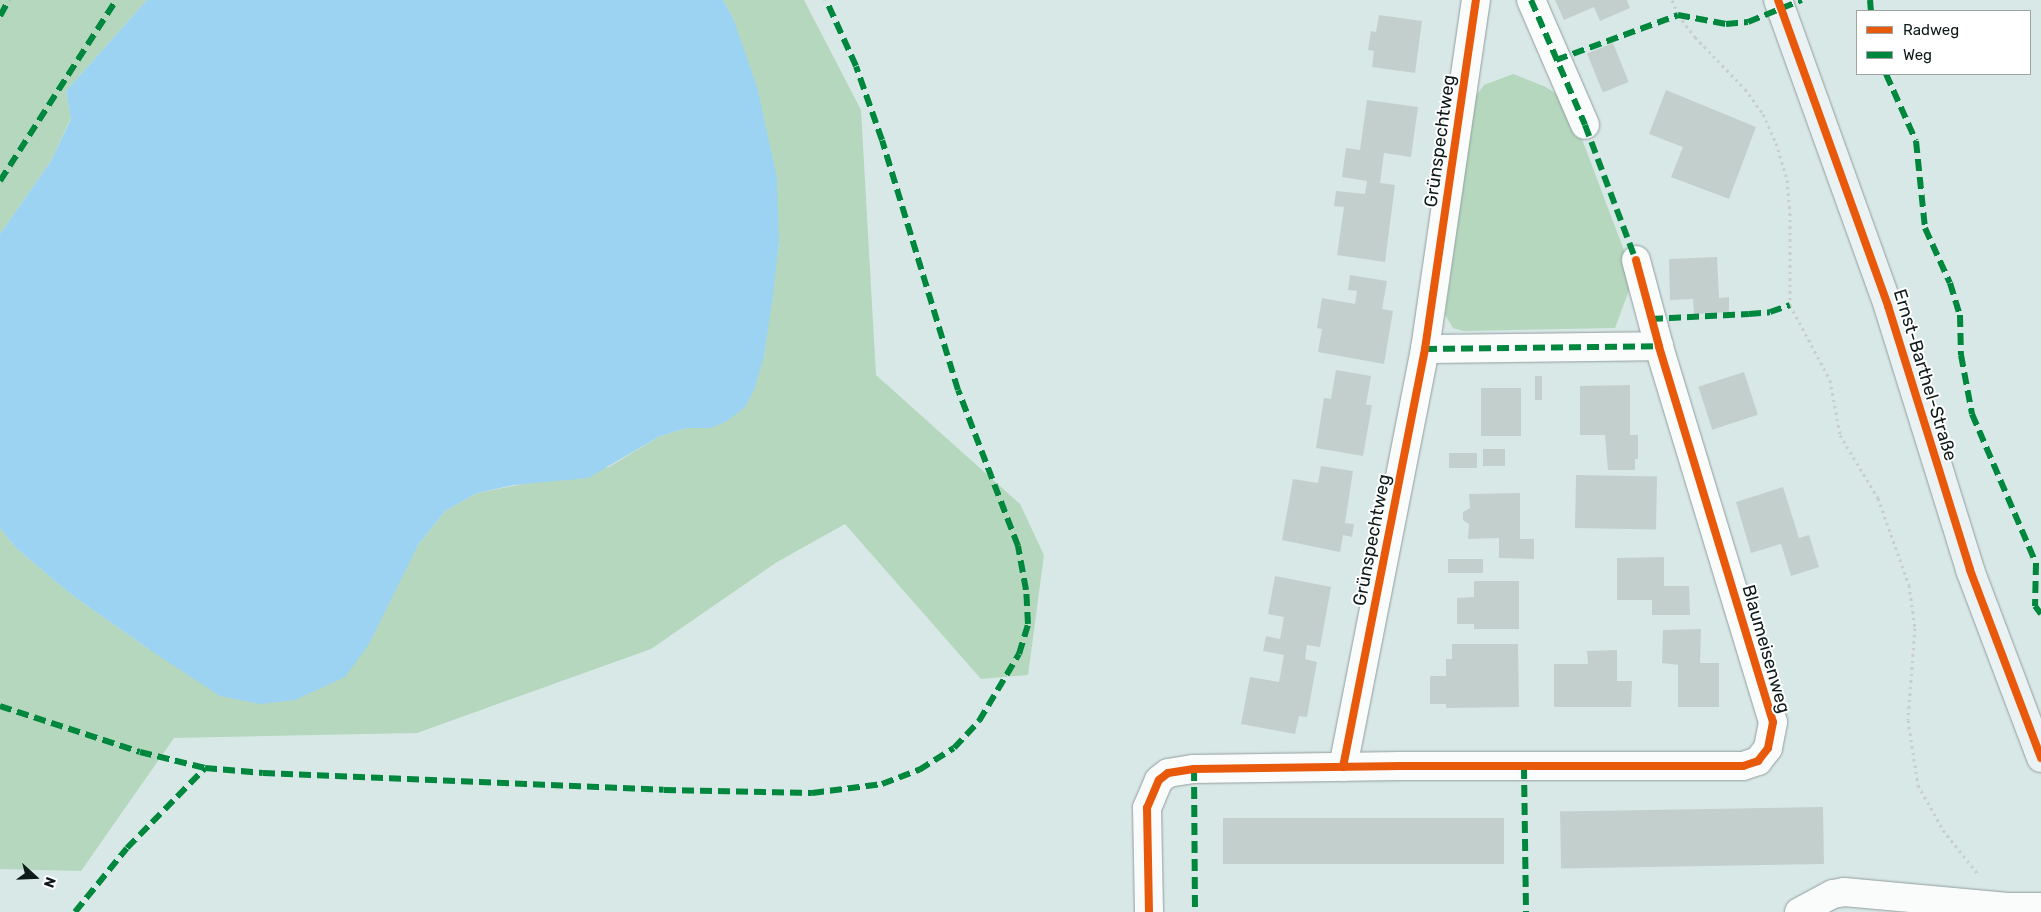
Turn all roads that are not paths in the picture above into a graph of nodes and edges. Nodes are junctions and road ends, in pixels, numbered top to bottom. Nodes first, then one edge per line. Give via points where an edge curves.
1 (1476, 0) edge
2 (1530, 0) edge
3 (1778, 0) edge
4 (1585, 125) dead end
5 (1636, 260) dead end
6 (1659, 346) junction
7 (1425, 349) junction
8 (2041, 758) edge
9 (1343, 767) junction
10 (2041, 907) edge
11 (1149, 912) edge
12 (1799, 912) edge

1 - 7 street, Grünspechtweg
2 - 4 street
3 - 8 street, Ernst-Barthel-Straße via 1888,306 1970,570
5 - 6 street, Blaumeisenweg
6 - 7 street
6 - 9 street, Blaumeisenweg via 1773,722 1768,748 1758,761 1727,766
7 - 9 street, Grünspechtweg
9 - 11 street via 1194,769 1168,773 1159,780 1147,808
10 - 12 street via 1844,892 1833,894

